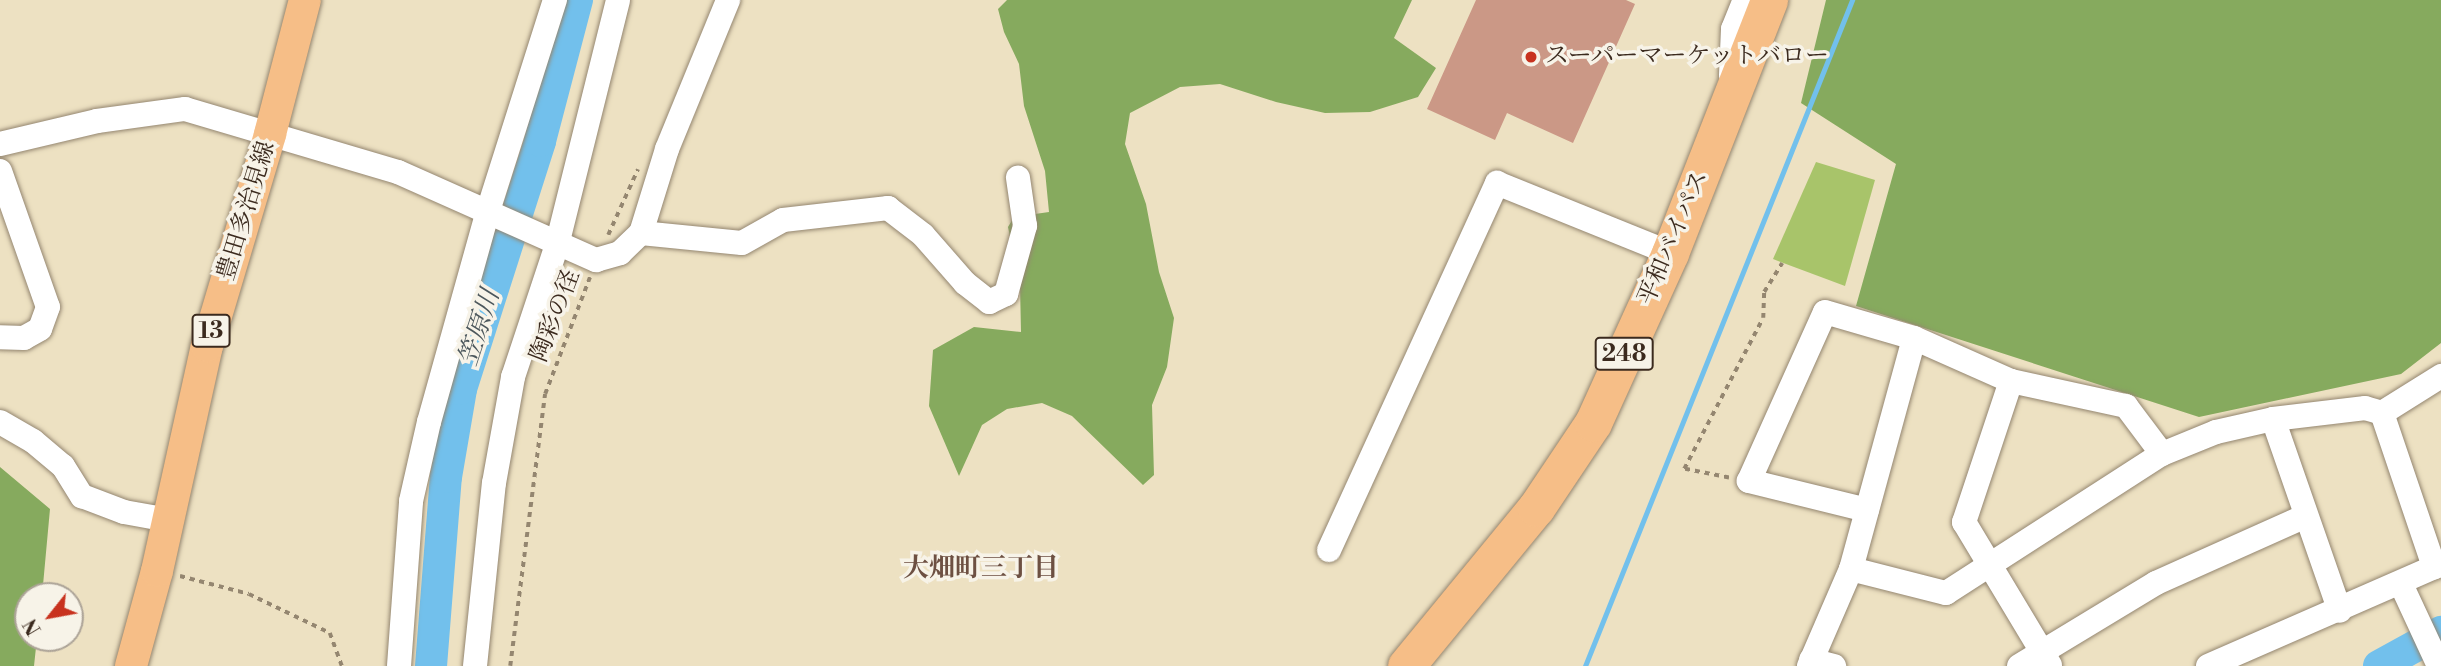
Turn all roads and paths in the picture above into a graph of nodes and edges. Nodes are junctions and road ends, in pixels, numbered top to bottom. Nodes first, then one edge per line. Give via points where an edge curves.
1 (305, 0) edge
2 (555, 0) edge
3 (618, 0) edge
4 (728, 0) edge
5 (1745, 0) edge
6 (1769, 0) edge
7 (1730, 101) junction
8 (270, 134) junction
9 (0, 144) edge
10 (641, 161) dead end
11 (0, 172) edge
12 (1018, 178) dead end
13 (486, 214) junction
14 (641, 233) junction
15 (557, 245) junction
16 (1670, 253) junction
17 (596, 260) junction
18 (1782, 263) dead end
19 (0, 337) edge
20 (1914, 338) junction
21 (2441, 376) edge
22 (2011, 381) junction
23 (2382, 413) junction
24 (2273, 419) junction
25 (0, 422) edge
26 (2162, 454) junction
27 (1749, 481) junction
28 (1867, 510) junction
29 (2306, 516) junction
30 (169, 520) junction
31 (1329, 550) dead end
32 (1989, 566) junction
33 (2437, 566) edge
34 (1850, 569) junction
35 (157, 571) junction
36 (2401, 584) junction
37 (2340, 611) junction
38 (2046, 659) edge
39 (1818, 664) edge
40 (131, 666) edge
41 (342, 666) edge
42 (399, 666) edge
43 (475, 666) edge
44 (510, 666) edge
45 (1406, 666) edge
46 (2019, 666) edge
47 (2208, 666) edge
48 (2439, 666) edge

1 - 8 main road, 豊田多治見線 / 13
2 - 13 street
3 - 15 street
4 - 14 street via 667,149
5 - 7 street via 1733,29
6 - 7 highway, 平和バイパス / 248
7 - 16 highway, 平和バイパス / 248
8 - 9 street via 185,109 97,121
8 - 13 street via 398,172
8 - 30 main road, 豊田多治見線 / 13 via 207,346
10 - 17 path, 陶彩の径
11 - 19 street via 48,307 40,329 24,338
12 - 14 street via 1025,226 1006,294 989,302 965,283 923,235 888,208 783,220 742,243
13 - 15 street
13 - 42 street via 411,501
14 - 17 street via 620,253
15 - 17 street
15 - 43 street via 513,377 494,483
16 - 31 street via 1497,183
16 - 45 highway, 平和バイパス / 248 via 1593,423 1536,508
17 - 44 path, 陶彩の径 via 545,394
18 - 27 path via 1764,292 1763,317 1684,469
20 - 22 street
20 - 27 street via 1825,312
20 - 28 street
21 - 23 street
22 - 26 street via 2126,406
22 - 32 street via 1964,522
23 - 24 street via 2365,408
23 - 33 street
24 - 26 street via 2216,432
24 - 29 street
25 - 30 street via 63,466 82,496 124,512
26 - 32 street
27 - 28 street
28 - 34 street
29 - 37 street
29 - 38 street via 2156,583
30 - 35 main road, 豊田多治見線 / 13
32 - 34 street via 1946,593
32 - 38 street
33 - 36 street
34 - 39 street
35 - 40 main road, 豊田多治見線 / 13
35 - 41 path via 249,594 330,632
36 - 37 street
36 - 48 street
37 - 47 street
38 - 46 street

